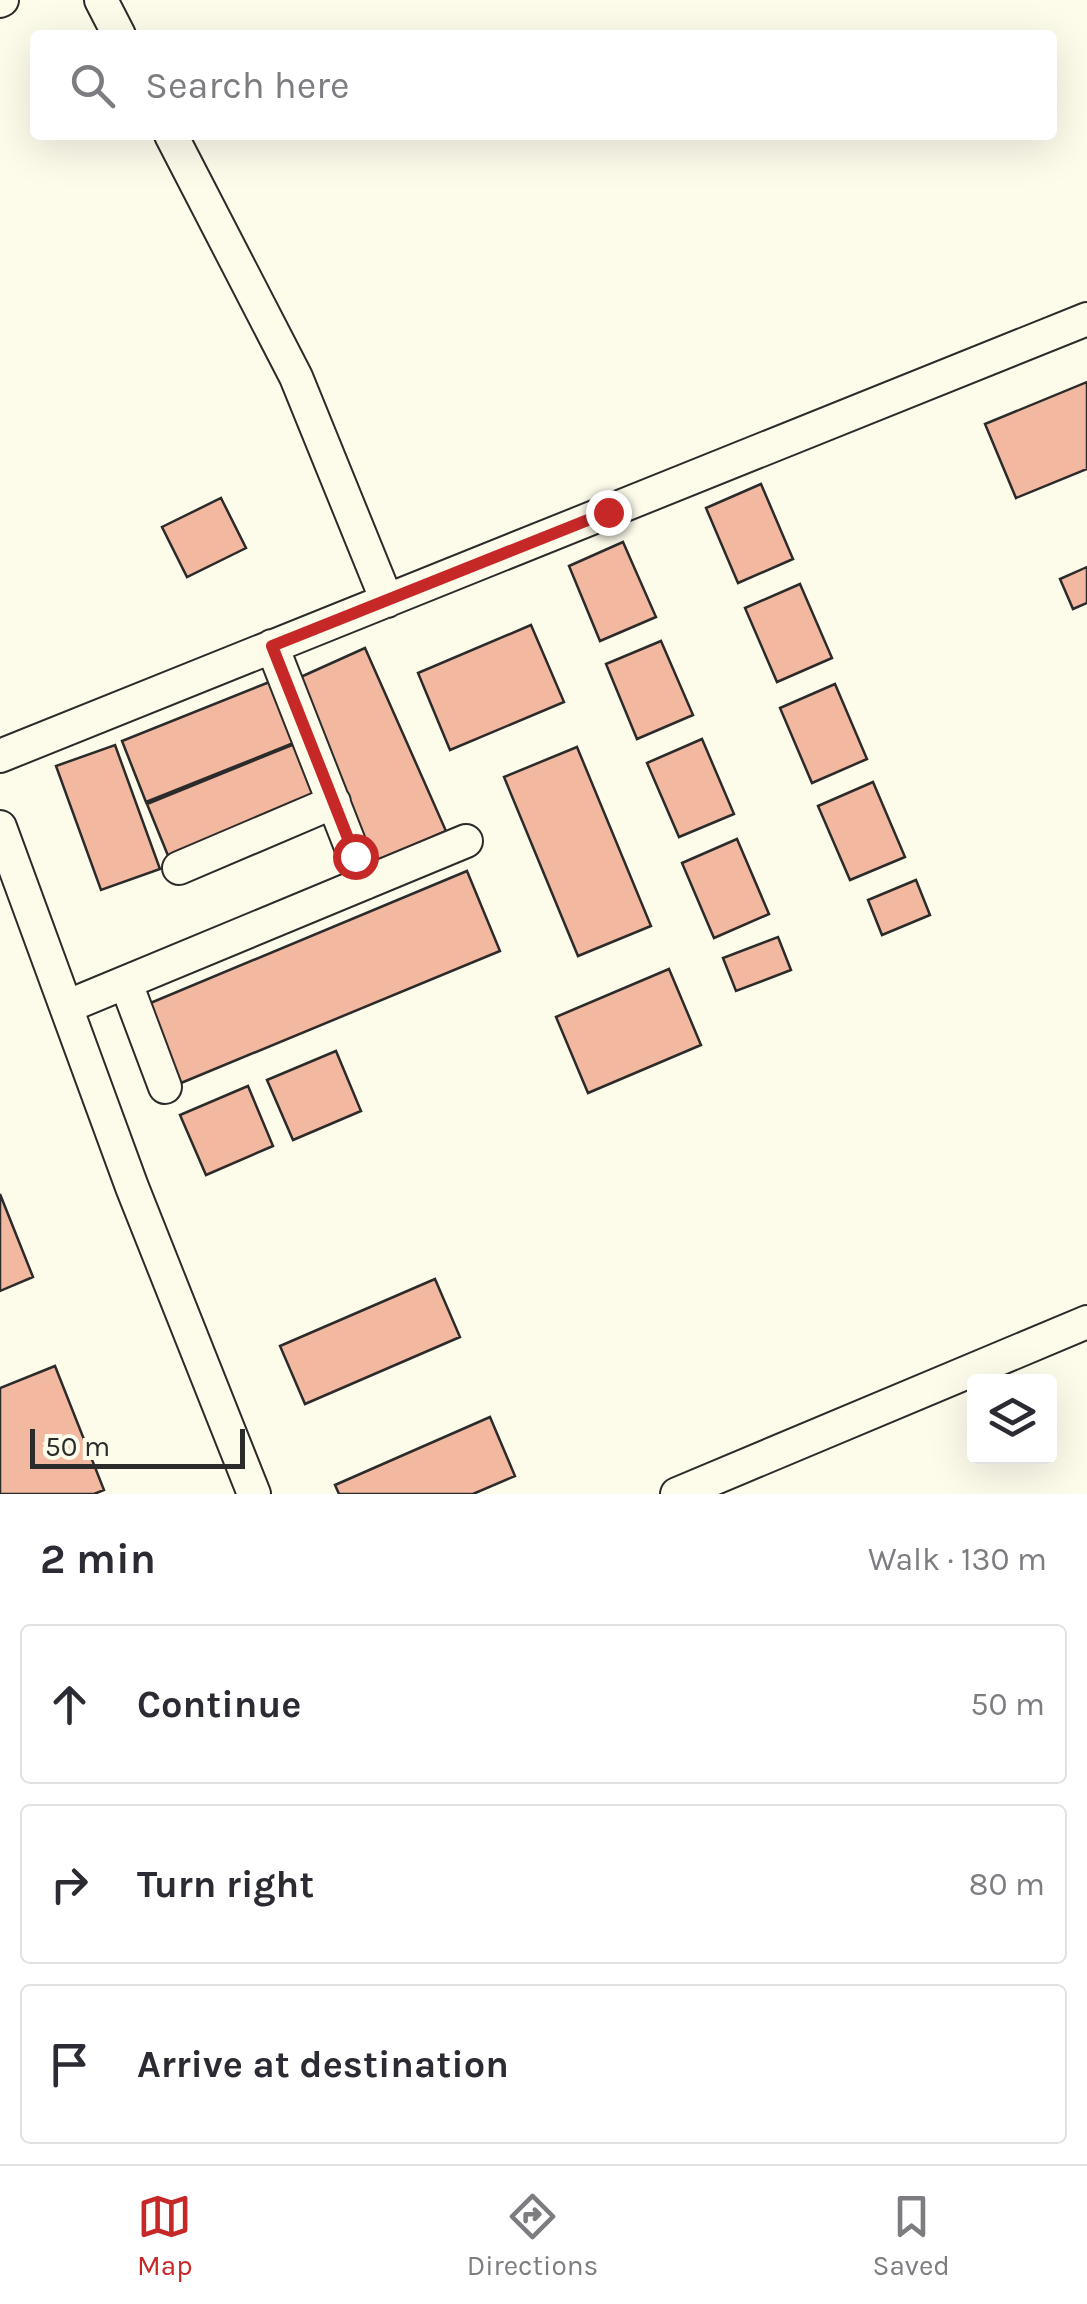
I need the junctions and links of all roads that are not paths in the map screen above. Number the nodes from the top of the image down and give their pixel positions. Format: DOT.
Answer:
graph roads {
  1 [pos="101,0"];
  2 [pos="116,30"];
  3 [pos="174,140"];
  4 [pos="1087,319"];
  5 [pos="386,601"];
  6 [pos="272,646"];
  7 [pos="0,756"];
  8 [pos="334,802"];
  9 [pos="0,827"];
  10 [pos="466,841"];
  11 [pos="179,868"];
  12 [pos="366,884"];
  13 [pos="126,983"];
  14 [pos="66,1007"];
  15 [pos="165,1087"];
  16 [pos="1087,1322"];
  17 [pos="254,1494"];
  18 [pos="677,1494"];
  1 -- 2 [label="street"];
  3 -- 5 [label="street"];
  4 -- 5 [label="street"];
  5 -- 6 [label="street"];
  6 -- 7 [label="street"];
  6 -- 8 [label="street"];
  8 -- 11 [label="street"];
  8 -- 12 [label="street"];
  9 -- 14 [label="street"];
  10 -- 12 [label="street"];
  12 -- 13 [label="street"];
  13 -- 14 [label="street"];
  13 -- 15 [label="street"];
  14 -- 17 [label="street"];
  16 -- 18 [label="street"];
}
